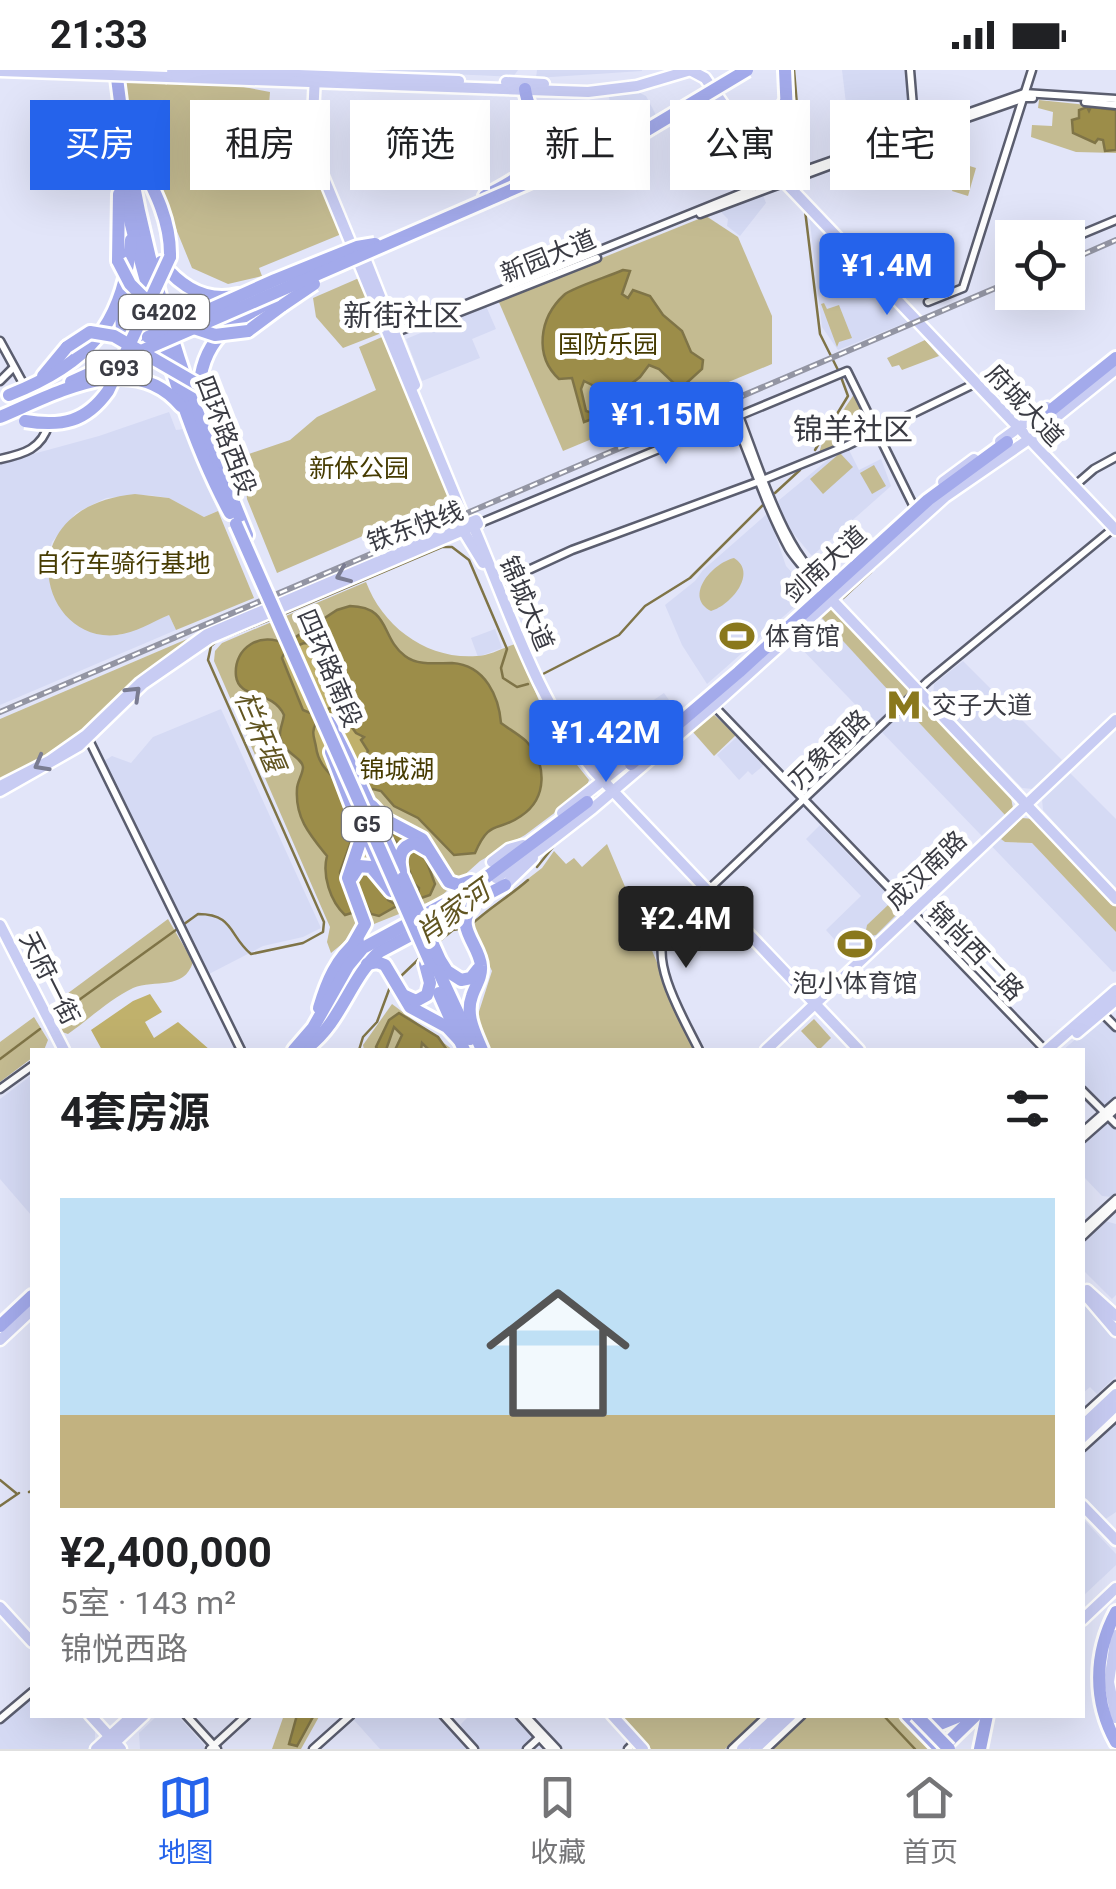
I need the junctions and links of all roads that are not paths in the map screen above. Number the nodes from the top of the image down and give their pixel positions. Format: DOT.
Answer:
graph roads {
  1 [pos="112,70"];
  2 [pos="674,70"];
  3 [pos="691,70"];
  4 [pos="710,70"];
  5 [pos="738,70"];
  6 [pos="751,70"];
  7 [pos="910,70"];
  8 [pos="1032,70"];
  9 [pos="0,71"];
  10 [pos="167,72"];
  11 [pos="782,75"];
  12 [pos="318,76"];
  13 [pos="527,90"];
  14 [pos="118,91"];
  15 [pos="1024,96"];
  16 [pos="114,100"];
  17 [pos="120,100"];
  18 [pos="529,100"];
  19 [pos="720,100"];
  20 [pos="726,100"];
  21 [pos="783,100"];
  22 [pos="784,100"];
  23 [pos="913,100"];
  24 [pos="1116,102"];
  25 [pos="970,114"];
  26 [pos="650,123"];
  27 [pos="810,170"];
  28 [pos="510,183"];
  29 [pos="510,188"];
  30 [pos="119,190"];
  31 [pos="124,190"];
  32 [pos="129,190"];
  33 [pos="140,190"];
  34 [pos="154,190"];
  35 [pos="757,190"];
  36 [pos="798,190"];
  37 [pos="798,190"];
  38 [pos="484,200"];
  39 [pos="129,217"];
  40 [pos="1116,220"];
  41 [pos="1085,233"];
  42 [pos="377,244"];
  43 [pos="152,250"];
  44 [pos="321,277"];
  45 [pos="246,293"];
  46 [pos="928,302"];
  47 [pos="222,313"];
  48 [pos="393,336"];
  49 [pos="0,341"];
  50 [pos="1116,360"];
  51 [pos="100,365"];
  52 [pos="13,368"];
  53 [pos="0,380"];
  54 [pos="977,383"];
  55 [pos="24,385"];
  56 [pos="179,389"];
  57 [pos="3,399"];
  58 [pos="34,405"];
  59 [pos="200,405"];
  60 [pos="188,415"];
  61 [pos="1047,416"];
  62 [pos="0,417"];
  63 [pos="737,417"];
  64 [pos="1021,427"];
  65 [pos="878,431"];
  66 [pos="1031,437"];
  67 [pos="1006,445"];
  68 [pos="1116,457"];
  69 [pos="0,459"];
  70 [pos="228,480"];
  71 [pos="762,480"];
  72 [pos="1078,482"];
  73 [pos="935,497"];
  74 [pos="914,507"];
  75 [pos="464,512"];
  76 [pos="238,520"];
  77 [pos="1115,526"];
  78 [pos="469,529"];
  79 [pos="486,562"];
  80 [pos="863,563"];
  81 [pos="832,582"];
  82 [pos="498,584"];
  83 [pos="817,595"];
  84 [pos="833,598"];
  85 [pos="734,673"];
  86 [pos="306,686"];
  87 [pos="920,689"];
  88 [pos="706,710"];
  89 [pos="328,720"];
  90 [pos="1116,723"];
  91 [pos="87,737"];
  92 [pos="632,766"];
  93 [pos="602,782"];
  94 [pos="0,788"];
  95 [pos="611,792"];
  96 [pos="368,799"];
  97 [pos="804,800"];
  98 [pos="588,803"];
  99 [pos="1029,803"];
  100 [pos="354,807"];
  101 [pos="434,859"];
  102 [pos="497,874"];
  103 [pos="402,878"];
  104 [pos="471,881"];
  105 [pos="391,891"];
  106 [pos="708,892"];
  107 [pos="1116,896"];
  108 [pos="485,898"];
  109 [pos="439,900"];
  110 [pos="913,914"];
  111 [pos="364,915"];
  112 [pos="444,920"];
  113 [pos="388,924"];
  114 [pos="0,926"];
  115 [pos="464,927"];
  116 [pos="0,940"];
  117 [pos="391,944"];
  118 [pos="353,945"];
  119 [pos="479,959"];
  120 [pos="432,962"];
  121 [pos="367,964"];
  122 [pos="1116,990"];
  123 [pos="1116,1000"];
  124 [pos="815,1007"];
  125 [pos="1102,1012"];
  126 [pos="308,1028"];
  127 [pos="1116,1028"];
  128 [pos="58,1048"];
  129 [pos="59,1048"];
  130 [pos="239,1048"];
  131 [pos="304,1048"];
  132 [pos="305,1048"];
  133 [pos="471,1048"];
  134 [pos="699,1048"];
  135 [pos="771,1048"];
  136 [pos="855,1048"];
  137 [pos="1044,1048"];
  138 [pos="1048,1048"];
  139 [pos="1060,1048"];
  140 [pos="30,1067"];
  141 [pos="0,1089"];
  142 [pos="1085,1093"];
  143 [pos="1116,1106"];
  144 [pos="1106,1114"];
  145 [pos="1116,1124"];
  146 [pos="1085,1133"];
  147 [pos="1116,1202"];
  148 [pos="1085,1231"];
  149 [pos="1085,1291"];
  150 [pos="21,1308"];
  151 [pos="1115,1317"];
  152 [pos="20,1321"];
  153 [pos="0,1337"];
  154 [pos="1116,1384"];
  155 [pos="1116,1394"];
  156 [pos="1116,1406"];
  157 [pos="1085,1413"];
  158 [pos="1116,1416"];
  159 [pos="1085,1423"];
  160 [pos="1085,1435"];
  161 [pos="1085,1445"];
  162 [pos="1085,1510"];
  163 [pos="1116,1542"];
  164 [pos="1116,1579"];
  165 [pos="1116,1588"];
  166 [pos="1116,1602"];
  167 [pos="0,1606"];
  168 [pos="1116,1612"];
  169 [pos="1085,1615"];
  170 [pos="1085,1615"];
  171 [pos="1085,1616"];
  172 [pos="0,1617"];
  173 [pos="1110,1625"];
  174 [pos="1116,1635"];
  175 [pos="30,1640"];
  176 [pos="30,1650"];
  177 [pos="1114,1656"];
  178 [pos="30,1694"];
  179 [pos="93,1718"];
  180 [pos="101,1718"];
  181 [pos="131,1718"];
  182 [pos="141,1718"];
  183 [pos="187,1718"];
  184 [pos="247,1718"];
  185 [pos="348,1718"];
  186 [pos="446,1718"];
  187 [pos="525,1718"];
  188 [pos="611,1718"];
  189 [pos="769,1718"];
  190 [pos="770,1718"];
  191 [pos="789,1718"];
  192 [pos="790,1718"];
  193 [pos="799,1718"];
  194 [pos="909,1718"];
  195 [pos="921,1718"];
  196 [pos="925,1718"];
  197 [pos="956,1718"];
  198 [pos="975,1718"];
  199 [pos="1116,1718"];
  200 [pos="0,1719"];
  201 [pos="1116,1733"];
  202 [pos="542,1736"];
  203 [pos="115,1741"];
  204 [pos="1115,1747"];
  205 [pos="214,1748"];
  206 [pos="634,1748"];
  207 [pos="767,1748"];
  208 [pos="96,1749"];
  209 [pos="130,1749"];
  210 [pos="313,1749"];
  211 [pos="474,1749"];
  212 [pos="527,1749"];
  213 [pos="554,1749"];
  214 [pos="732,1749"];
  215 [pos="742,1749"];
  216 [pos="755,1749"];
  217 [pos="942,1749"];
  1 -- 14 [label="highway, 四环路西段 / G93"];
  1 -- 16 [label="highway, 四环路西段 / G93"];
  2 -- 12 [label="main road"];
  3 -- 13 [label="main road"];
  3 -- 19 [label="main road"];
  4 -- 20 [label="main road"];
  5 -- 26 [label="highway, bridge"];
  6 -- 38 [label="highway, bridge"];
  7 -- 23 [label="street"];
  8 -- 15 [label="street"];
  9 -- 10 [label="main road, bridge"];
  10 -- 12 [label="main road"];
  11 -- 21 [label="highway"];
  11 -- 22 [label="highway"];
  12 -- 13 [label="main road"];
  12 -- 48 [label="main road"];
  13 -- 18 [label="highway"];
  14 -- 17 [label="highway, G93"];
  14 -- 76 [label="highway, 四环路西段 / G4202"];
  15 -- 24 [label="street, 新园大道"];
  15 -- 25 [label="street, 新园大道"];
  15 -- 27 [label="street, 新园大道"];
  15 -- 46 [label="street"];
  28 -- 38 [label="highway, bridge"];
  29 -- 38 [label="highway, bridge"];
  30 -- 44 [label="highway, bridge"];
  31 -- 39 [label="highway, G93"];
  32 -- 76 [label="highway, 四环路西段 / G4202"];
  33 -- 43 [label="highway"];
  34 -- 62 [label="highway, G93, bridge"];
  35 -- 48 [label="street, 新园大道"];
  36 -- 54 [label="main road, 府城大道"];
  37 -- 64 [label="main road, 府城大道"];
  38 -- 42 [label="highway, bridge"];
  38 -- 44 [label="highway, bridge"];
  39 -- 56 [label="highway"];
  39 -- 57 [label="highway, G93"];
  40 -- 41 [label="street"];
  42 -- 45 [label="highway, bridge"];
  42 -- 47 [label="highway, bridge"];
  43 -- 45 [label="highway, bridge"];
  43 -- 59 [label="highway"];
  44 -- 47 [label="highway, bridge"];
  44 -- 59 [label="highway, bridge"];
  45 -- 56 [label="highway, bridge"];
  47 -- 51 [label="highway, bridge"];
  48 -- 75 [label="main road"];
  49 -- 52 [label="street"];
  50 -- 61 [label="highway"];
  51 -- 57 [label="highway, G93"];
  51 -- 62 [label="highway"];
  52 -- 53 [label="street"];
  52 -- 55 [label="street"];
  54 -- 64 [label="main road, 府城大道"];
  54 -- 65 [label="street"];
  56 -- 60 [label="highway"];
  57 -- 70 [label="highway, G5, bridge"];
  58 -- 69 [label="street"];
  59 -- 70 [label="highway"];
  60 -- 62 [label="highway, G5"];
  60 -- 76 [label="highway, G5"];
  61 -- 64 [label="main road"];
  61 -- 66 [label="main road"];
  63 -- 65 [label="street"];
  63 -- 71 [label="street"];
  63 -- 78 [label="street"];
  64 -- 66 [label="main road, 府城大道"];
  64 -- 67 [label="main road"];
  65 -- 71 [label="street"];
  65 -- 74 [label="street"];
  66 -- 67 [label="main road"];
  66 -- 72 [label="main road, 府城大道"];
  66 -- 77 [label="main road, 府城大道"];
  67 -- 73 [label="highway, 剑南大道"];
  68 -- 72 [label="street"];
  70 -- 76 [label="highway, G5"];
  71 -- 81 [label="street"];
  71 -- 82 [label="street"];
  71 -- 83 [label="street"];
  72 -- 77 [label="main road, 府城大道"];
  73 -- 74 [label="main road"];
  73 -- 80 [label="highway, 剑南大道"];
  74 -- 80 [label="main road"];
  76 -- 86 [label="highway, 四环路南段 / G5, bridge"];
  76 -- 89 [label="highway, 四环路南段 / G5, bridge"];
  77 -- 87 [label="street, 万象南路"];
  78 -- 79 [label="main road, 锦城大道"];
  78 -- 91 [label="main road, 铁东快线"];
  79 -- 82 [label="main road, 锦城大道"];
  79 -- 93 [label="main road, 锦城大道"];
  80 -- 81 [label="main road"];
  80 -- 84 [label="main road"];
  80 -- 85 [label="highway, 剑南大道"];
  80 -- 88 [label="highway, 剑南大道"];
  81 -- 83 [label="main road"];
  82 -- 93 [label="main road, 锦城大道"];
  83 -- 85 [label="main road"];
  84 -- 87 [label="main road"];
  84 -- 88 [label="main road"];
  85 -- 92 [label="highway, 剑南大道"];
  86 -- 100 [label="highway, bridge"];
  86 -- 120 [label="highway, 四环路南段 / G5, bridge"];
  87 -- 97 [label="street, 万象南路"];
  87 -- 99 [label="main road"];
  88 -- 92 [label="highway, 剑南大道"];
  88 -- 97 [label="street, 锦尚西二路"];
  89 -- 96 [label="highway, bridge"];
  89 -- 120 [label="highway, 四环路南段 / G5, bridge"];
  90 -- 99 [label="main road, 成汉南路"];
  91 -- 94 [label="main road, 铁东快线"];
  91 -- 130 [label="street"];
  92 -- 93 [label="main road"];
  92 -- 95 [label="main road"];
  93 -- 95 [label="main road, 锦城大道"];
  93 -- 98 [label="main road"];
  95 -- 98 [label="main road"];
  95 -- 106 [label="main road, 锦城大道"];
  96 -- 101 [label="highway"];
  96 -- 103 [label="highway"];
  97 -- 106 [label="street, 万象南路"];
  97 -- 110 [label="street, 锦尚西二路"];
  98 -- 102 [label="highway"];
  98 -- 102 [label="main road"];
  98 -- 102 [label="main road"];
  99 -- 107 [label="main road"];
  99 -- 110 [label="main road, 成汉南路"];
  100 -- 105 [label="highway, bridge"];
  100 -- 111 [label="highway"];
  101 -- 103 [label="highway"];
  101 -- 104 [label="highway"];
  101 -- 109 [label="highway"];
  102 -- 104 [label="highway"];
  102 -- 108 [label="highway"];
  102 -- 131 [label="highway"];
  103 -- 120 [label="highway, bridge"];
  104 -- 109 [label="highway"];
  105 -- 111 [label="highway"];
  105 -- 120 [label="highway, bridge"];
  106 -- 124 [label="main road, 锦城大道"];
  106 -- 134 [label="street, 万象南路"];
  108 -- 112 [label="highway"];
  108 -- 115 [label="highway"];
  109 -- 113 [label="highway"];
  110 -- 124 [label="main road, 成汉南路"];
  110 -- 137 [label="street, 锦尚西二路"];
  111 -- 113 [label="highway"];
  111 -- 118 [label="highway"];
  112 -- 115 [label="highway"];
  112 -- 117 [label="highway"];
  113 -- 118 [label="highway"];
  114 -- 129 [label="main road, 天府一街"];
  115 -- 119 [label="highway"];
  116 -- 128 [label="main road, 天府一街"];
  117 -- 120 [label="highway"];
  117 -- 121 [label="highway"];
  118 -- 126 [label="highway"];
  119 -- 120 [label="highway"];
  119 -- 133 [label="highway"];
  120 -- 133 [label="highway, 四环路南段 / G5"];
  121 -- 132 [label="highway"];
  121 -- 133 [label="highway"];
  122 -- 138 [label="main road"];
  123 -- 125 [label="main road"];
  124 -- 135 [label="main road, 成汉南路"];
  124 -- 136 [label="main road, 锦城大道"];
  125 -- 127 [label="street"];
  125 -- 139 [label="main road"];
  140 -- 141 [label="street"];
  142 -- 144 [label="street"];
  143 -- 144 [label="street"];
  144 -- 145 [label="street"];
  144 -- 146 [label="street"];
  147 -- 148 [label="street"];
  149 -- 151 [label="main road"];
  149 -- 151 [label="main road"];
  150 -- 152 [label="highway"];
  150 -- 153 [label="highway"];
  152 -- 153 [label="main road"];
  154 -- 157 [label="street"];
  155 -- 159 [label="main road"];
  156 -- 160 [label="main road"];
  158 -- 161 [label="street"];
  162 -- 163 [label="main road"];
  164 -- 169 [label="main road"];
  165 -- 170 [label="main road"];
  166 -- 173 [label="main road"];
  167 -- 175 [label="main road"];
  168 -- 204 [label="highway"];
  171 -- 173 [label="main road"];
  172 -- 176 [label="main road"];
  173 -- 201 [label="highway"];
  173 -- 204 [label="main road"];
  174 -- 177 [label="main road"];
  177 -- 199 [label="main road"];
  178 -- 200 [label="street"];
  179 -- 203 [label="main road"];
  180 -- 203 [label="main road"];
  181 -- 203 [label="main road"];
  182 -- 203 [label="main road"];
  183 -- 205 [label="street"];
  184 -- 205 [label="street"];
  185 -- 210 [label="street"];
  186 -- 211 [label="street"];
  187 -- 202 [label="street"];
  188 -- 206 [label="main road"];
  189 -- 214 [label="street"];
  190 -- 215 [label="main road"];
  191 -- 216 [label="main road"];
  192 -- 207 [label="street"];
  193 -- 207 [label="street"];
  194 -- 217 [label="highway"];
  195 -- 217 [label="highway, bridge"];
  196 -- 197 [label="highway"];
  198 -- 217 [label="highway"];
  202 -- 212 [label="street"];
  202 -- 213 [label="street"];
  203 -- 208 [label="main road"];
  203 -- 209 [label="main road"];
}
